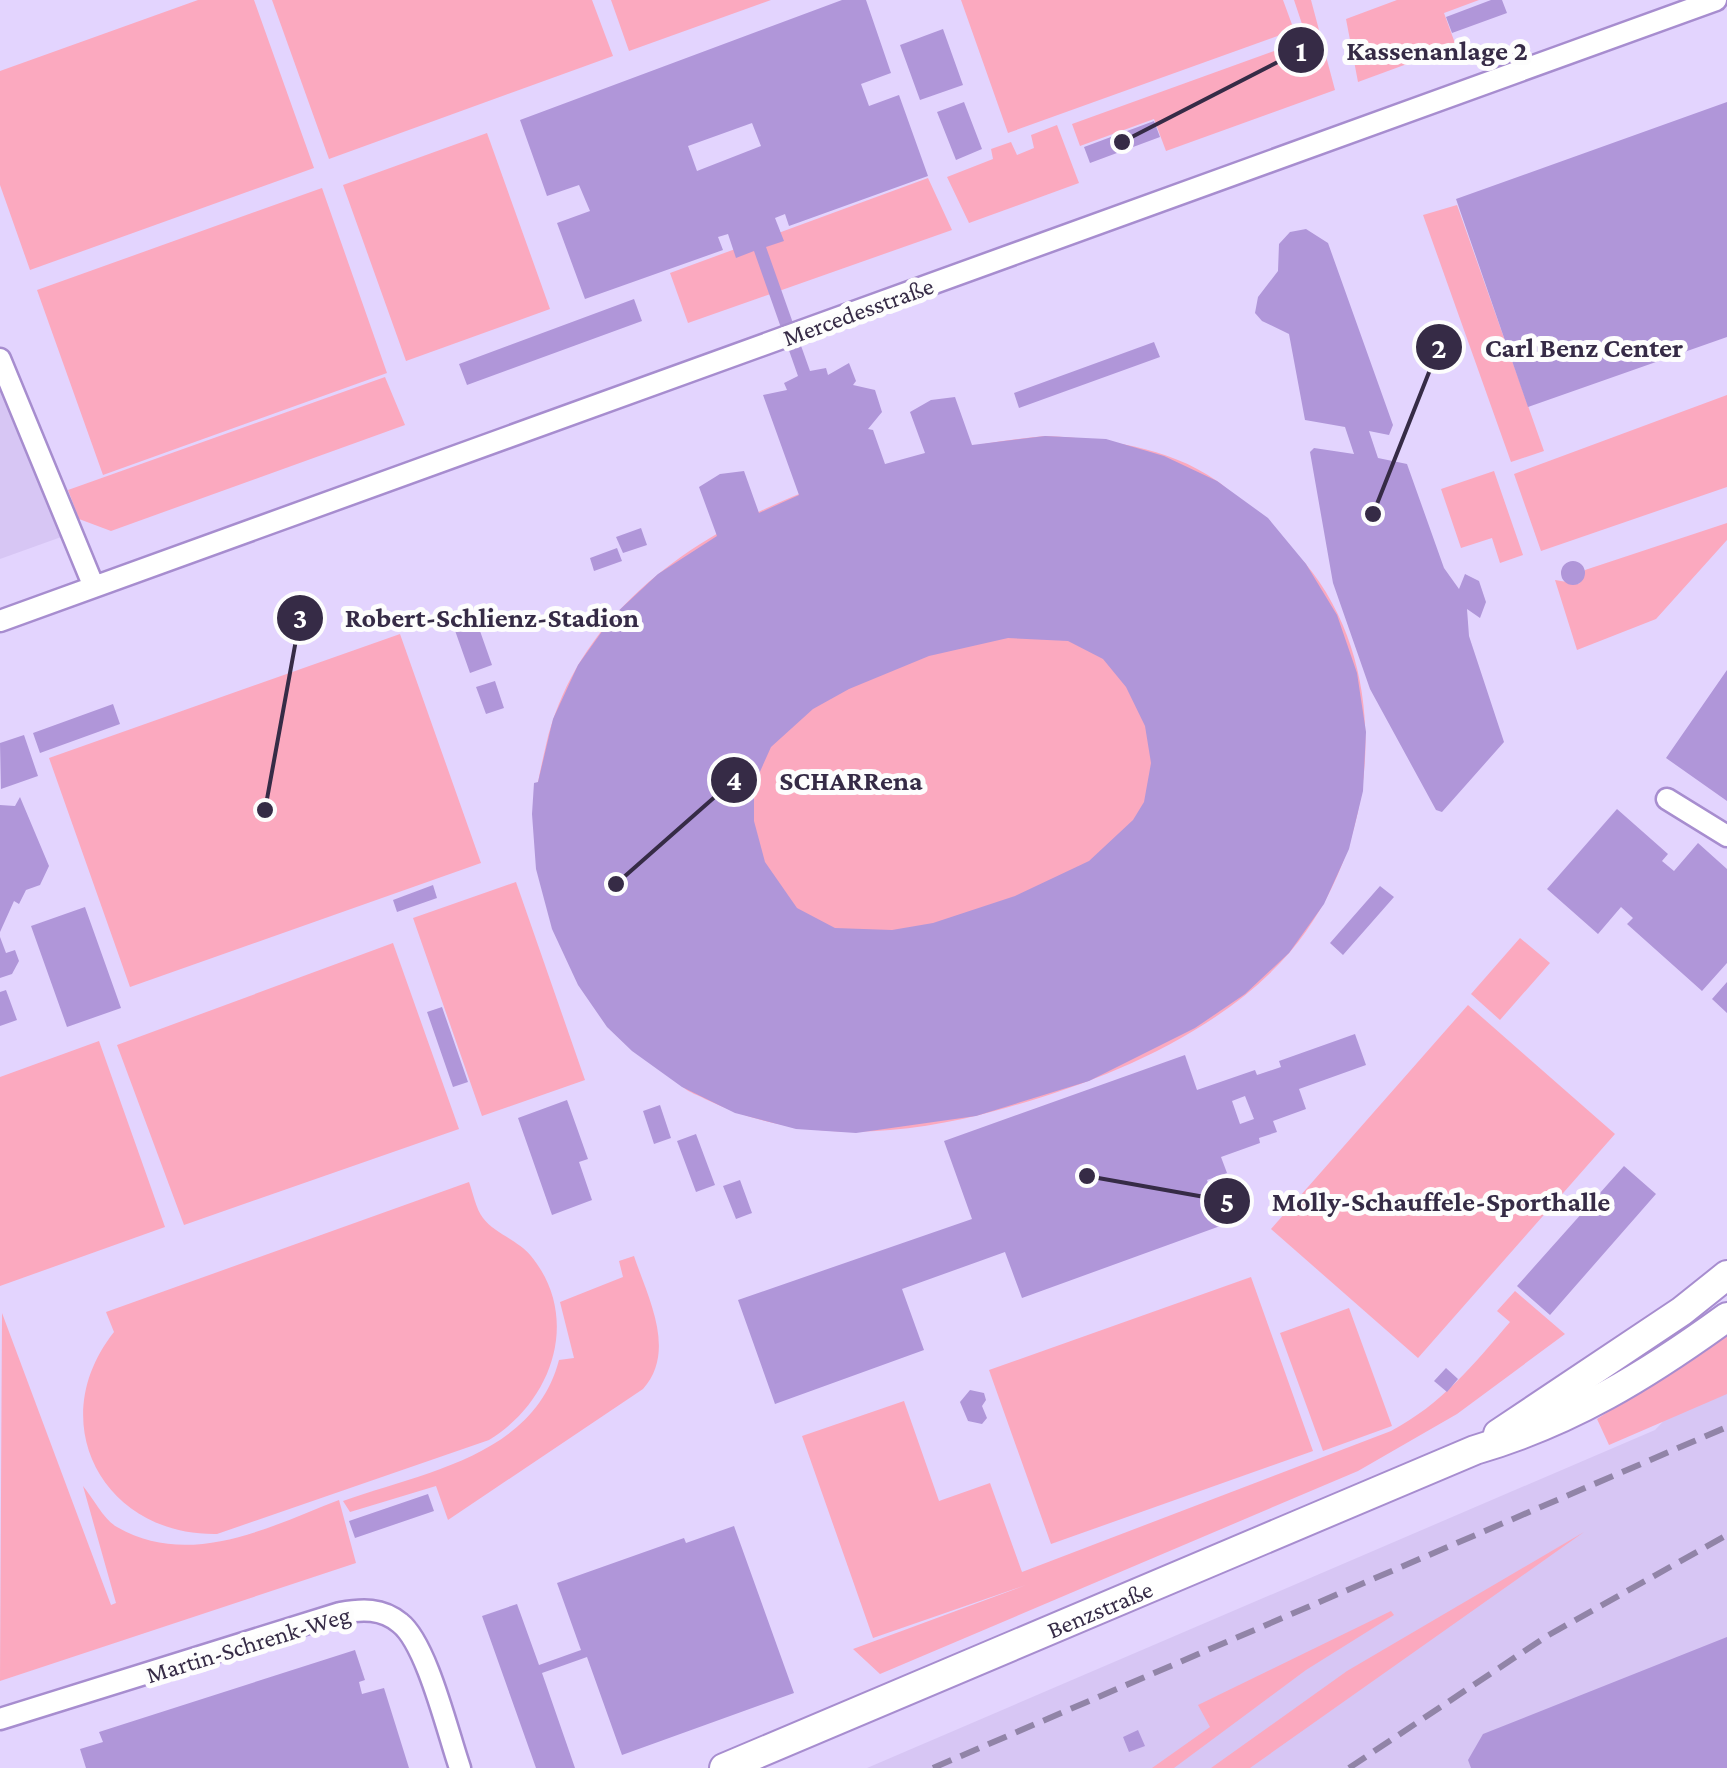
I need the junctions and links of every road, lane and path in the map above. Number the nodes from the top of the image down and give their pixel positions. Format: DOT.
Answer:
graph roads {
  1 [pos="1716,0"];
  2 [pos="0,359"];
  3 [pos="94,587"];
  4 [pos="0,620"];
  5 [pos="1667,800"];
  6 [pos="1727,836"];
  7 [pos="1727,1276"];
  8 [pos="1727,1316"];
  9 [pos="1475,1450"];
  10 [pos="0,1719"];
  11 [pos="460,1768"];
  12 [pos="724,1768"];
  1 -- 3 [label="street, Mercedesstraße"];
  2 -- 3 [label="street"];
  3 -- 4 [label="street, Mercedesstraße"];
  5 -- 6 [label="street"];
  7 -- 9 [label="main road, Benzstraße"];
  8 -- 9 [label="main road, Benzstraße"];
  9 -- 12 [label="main road, Benzstraße"];
  10 -- 11 [label="street, Martin-Schrenk-Weg"];
}
